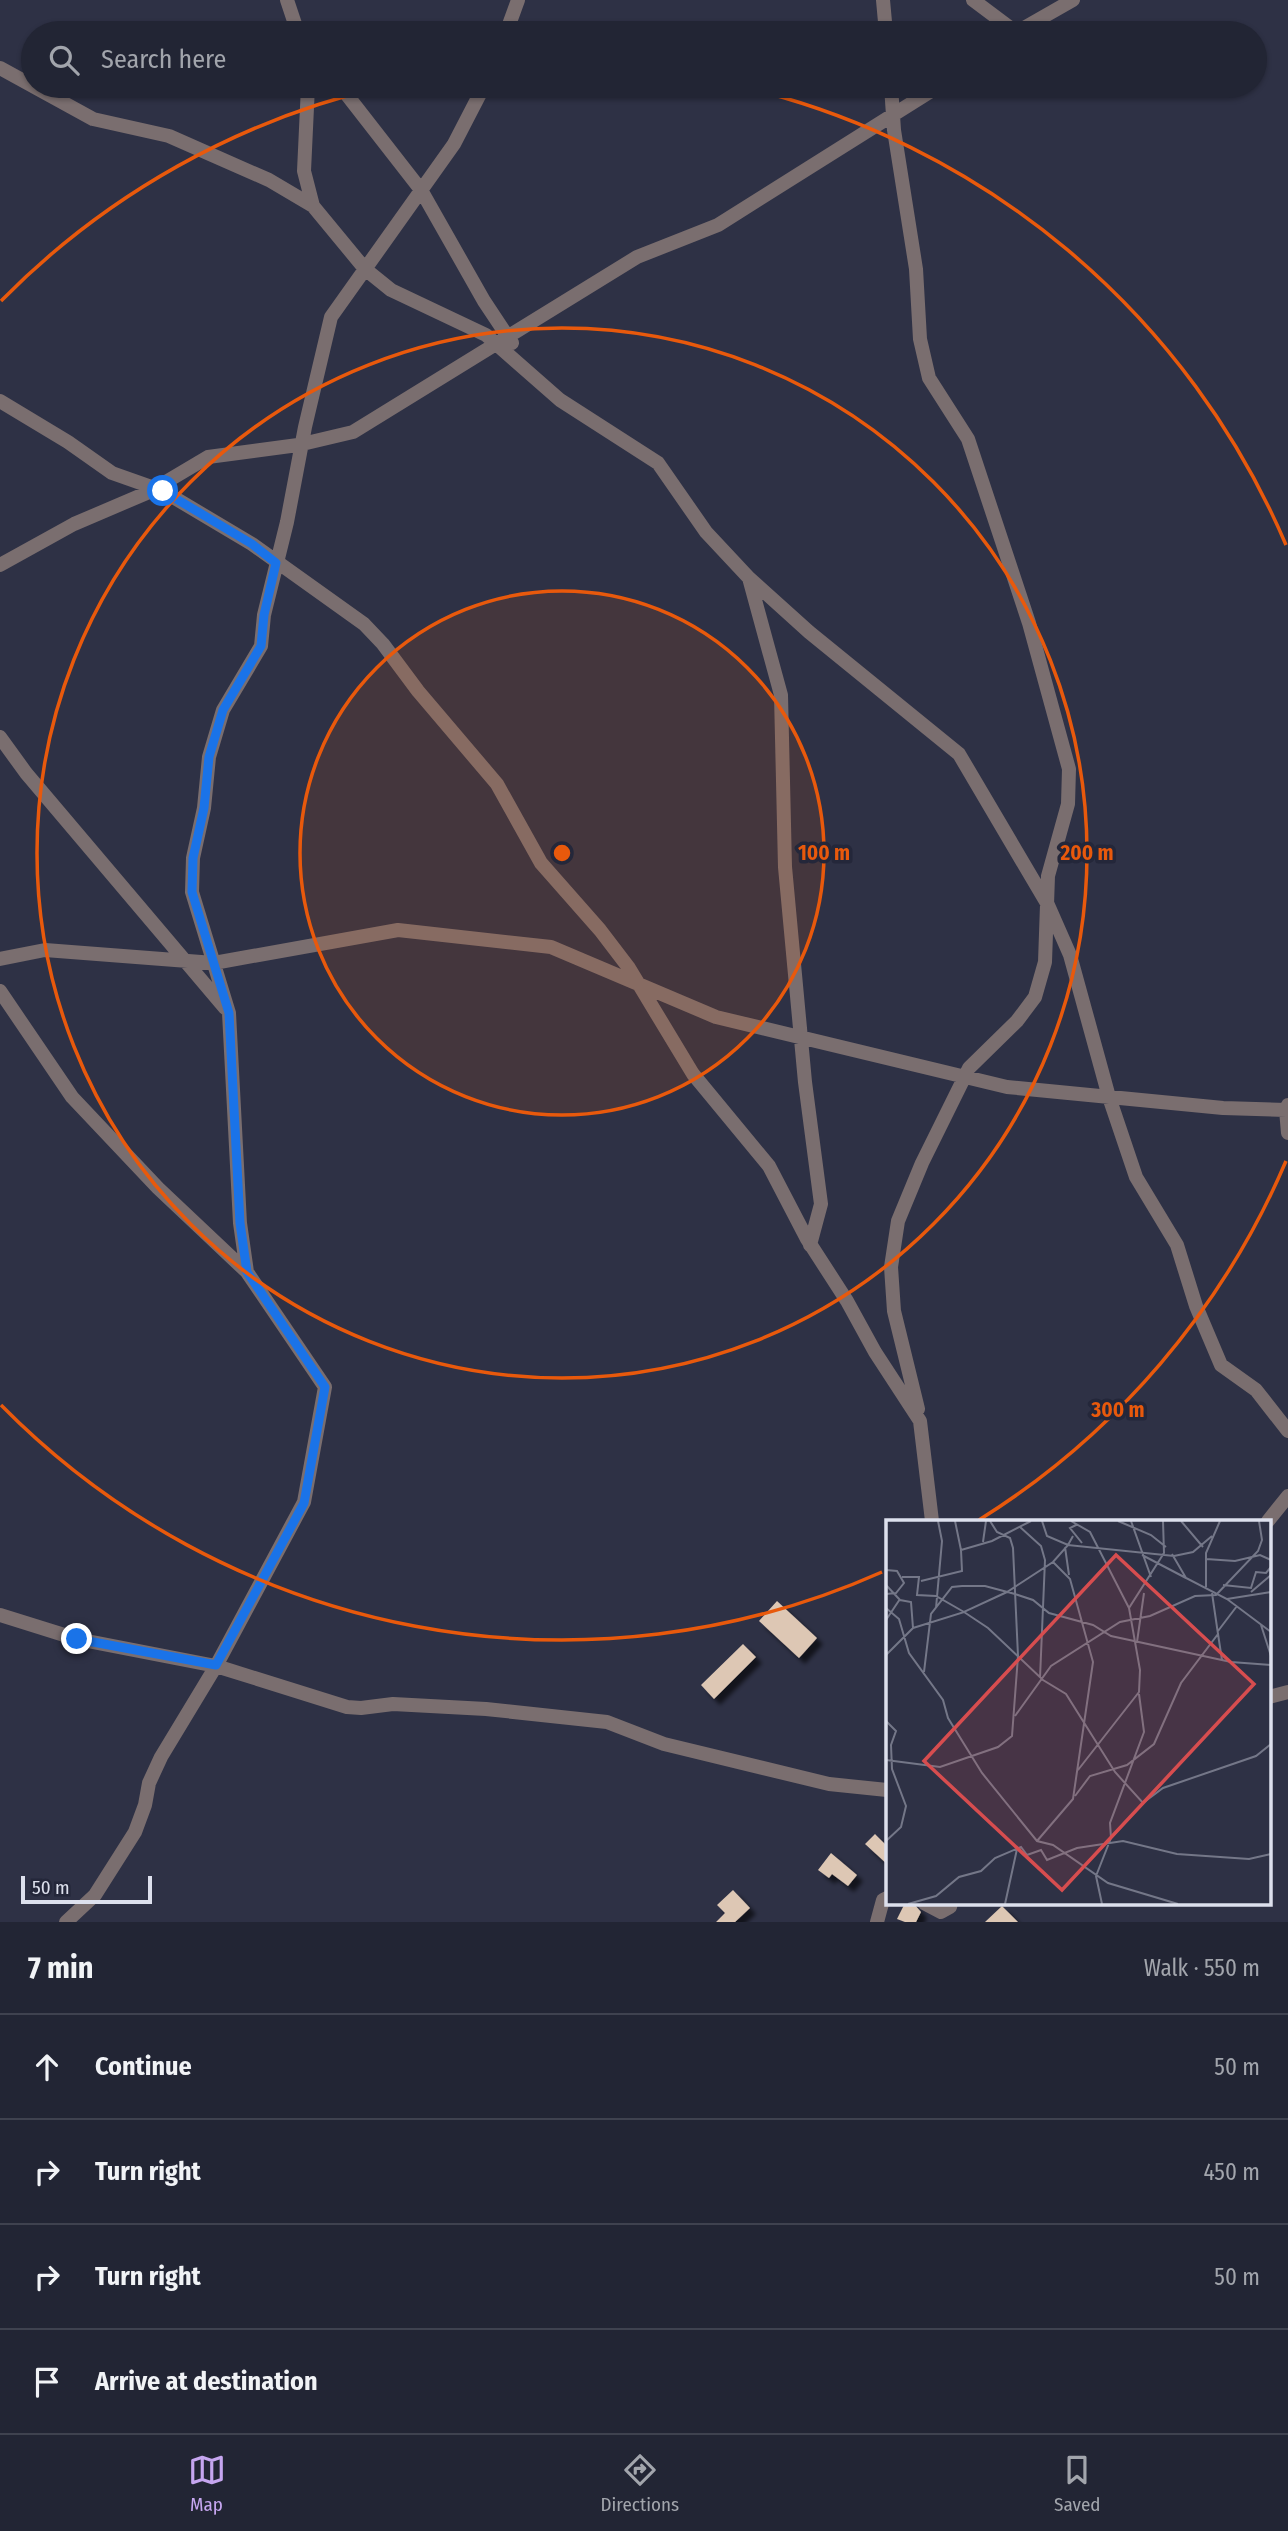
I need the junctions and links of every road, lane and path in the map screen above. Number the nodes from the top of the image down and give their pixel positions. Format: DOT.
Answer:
graph roads {
  1 [pos="287,0"];
  2 [pos="518,0"];
  3 [pos="883,0"];
  4 [pos="973,0"];
  5 [pos="1073,0"];
  6 [pos="294,21"];
  7 [pos="510,21"];
  8 [pos="885,21"];
  9 [pos="1000,21"];
  10 [pos="1037,21"];
  11 [pos="0,68"];
  12 [pos="21,79"];
  13 [pos="56,98"];
  14 [pos="307,98"];
  15 [pos="349,98"];
  16 [pos="478,98"];
  17 [pos="892,98"];
  18 [pos="920,98"];
  19 [pos="894,114"];
  20 [pos="421,190"];
  21 [pos="313,206"];
  22 [pos="365,270"];
  23 [pos="503,340"];
  24 [pos="0,401"];
  25 [pos="303,444"];
  26 [pos="157,488"];
  27 [pos="276,563"];
  28 [pos="0,565"];
  29 [pos="749,578"];
  30 [pos="0,737"];
  31 [pos="1048,905"];
  32 [pos="0,959"];
  33 [pos="185,960"];
  34 [pos="214,963"];
  35 [pos="639,984"];
  36 [pos="0,991"];
  37 [pos="229,1013"];
  38 [pos="800,1037"];
  39 [pos="965,1077"];
  40 [pos="1109,1097"];
  41 [pos="1287,1108"];
  42 [pos="1288,1133"];
  43 [pos="810,1245"];
  44 [pos="247,1272"];
  45 [pos="920,1421"];
  46 [pos="1288,1430"];
  47 [pos="1288,1496"];
  48 [pos="932,1520"];
  49 [pos="1269,1520"];
  50 [pos="0,1615"];
  51 [pos="216,1665"];
  52 [pos="1288,1692"];
  53 [pos="1270,1697"];
  54 [pos="886,1790"];
  55 [pos="886,1898"];
  56 [pos="926,1904"];
  57 [pos="951,1904"];
  58 [pos="66,1922"];
  59 [pos="877,1922"];
  1 -- 6 [label="street"];
  2 -- 7 [label="street"];
  3 -- 8 [label="street"];
  4 -- 9 [label="street"];
  5 -- 10 [label="street"];
  11 -- 12 [label="street"];
  13 -- 21 [label="street"];
  14 -- 21 [label="street"];
  15 -- 20 [label="street"];
  16 -- 20 [label="street"];
  17 -- 19 [label="street"];
  18 -- 19 [label="street"];
  19 -- 23 [label="street"];
  19 -- 31 [label="street"];
  20 -- 22 [label="street"];
  20 -- 23 [label="street"];
  21 -- 22 [label="street"];
  22 -- 23 [label="street"];
  22 -- 25 [label="street"];
  23 -- 25 [label="street"];
  23 -- 29 [label="street"];
  24 -- 26 [label="street"];
  25 -- 26 [label="street"];
  25 -- 27 [label="street"];
  26 -- 27 [label="street"];
  26 -- 28 [label="street"];
  27 -- 34 [label="street"];
  27 -- 35 [label="street"];
  29 -- 31 [label="street"];
  29 -- 38 [label="street"];
  30 -- 33 [label="street"];
  31 -- 39 [label="street"];
  31 -- 40 [label="street"];
  32 -- 33 [label="street"];
  33 -- 34 [label="street"];
  33 -- 37 [label="street"];
  34 -- 35 [label="street"];
  34 -- 37 [label="street"];
  35 -- 38 [label="street"];
  35 -- 43 [label="street"];
  36 -- 44 [label="street"];
  37 -- 44 [label="street"];
  38 -- 39 [label="street"];
  38 -- 43 [label="street"];
  39 -- 40 [label="street"];
  39 -- 45 [label="street"];
  40 -- 41 [label="street"];
  40 -- 46 [label="street"];
  41 -- 42 [label="street"];
  43 -- 45 [label="street"];
  44 -- 51 [label="street"];
  45 -- 48 [label="street"];
  47 -- 49 [label="street"];
  50 -- 51 [label="street"];
  51 -- 54 [label="street"];
  51 -- 58 [label="street"];
  52 -- 53 [label="street"];
  55 -- 59 [label="street"];
  56 -- 57 [label="street"];
}
